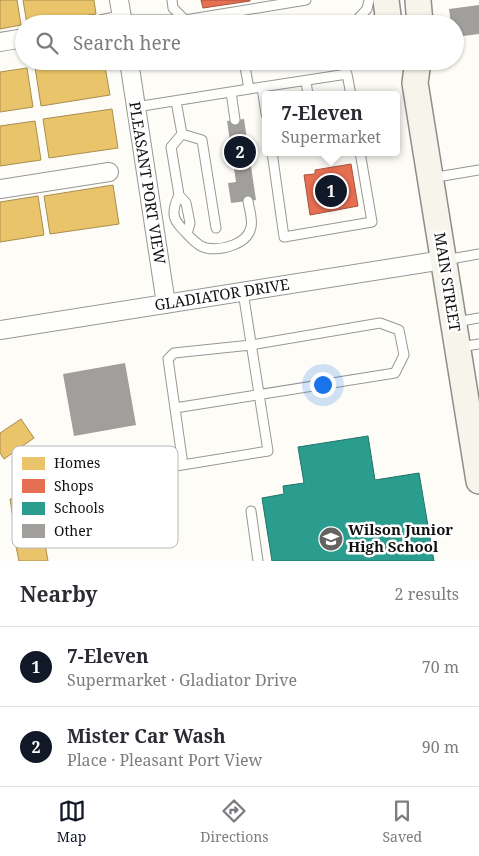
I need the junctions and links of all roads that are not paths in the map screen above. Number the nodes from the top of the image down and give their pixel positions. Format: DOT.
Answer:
graph roads {
  1 [pos="119,0"];
  2 [pos="172,0"];
  3 [pos="306,0"];
  4 [pos="370,0"];
  5 [pos="386,0"];
  6 [pos="418,0"];
  7 [pos="280,3"];
  8 [pos="121,15"];
  9 [pos="180,15"];
  10 [pos="213,15"];
  11 [pos="361,15"];
  12 [pos="388,15"];
  13 [pos="419,15"];
  14 [pos="15,40"];
  15 [pos="0,42"];
  16 [pos="130,70"];
  17 [pos="246,70"];
  18 [pos="416,72"];
  19 [pos="306,80"];
  20 [pos="262,88"];
  21 [pos="249,89"];
  22 [pos="262,91"];
  23 [pos="307,91"];
  24 [pos="350,91"];
  25 [pos="230,92"];
  26 [pos="176,101"];
  27 [pos="136,107"];
  28 [pos="235,120"];
  29 [pos="182,134"];
  30 [pos="273,156"];
  31 [pos="361,156"];
  32 [pos="479,170"];
  33 [pos="109,172"];
  34 [pos="430,178"];
  35 [pos="0,190"];
  36 [pos="179,195"];
  37 [pos="248,201"];
  38 [pos="216,228"];
  39 [pos="188,234"];
  40 [pos="479,254"];
  41 [pos="443,260"];
  42 [pos="243,292"];
  43 [pos="166,304"];
  44 [pos="479,318"];
  45 [pos="454,323"];
  46 [pos="0,330"];
  47 [pos="252,345"];
  48 [pos="468,346"];
  49 [pos="260,395"];
  50 [pos="175,408"];
  51 [pos="183,465"];
  52 [pos="178,466"];
  53 [pos="479,481"];
  54 [pos="251,511"];
  55 [pos="258,561"];
  1 -- 8 [label="street"];
  2 -- 9 [label="lane"];
  3 -- 7 [label="lane"];
  4 -- 11 [label="lane"];
  5 -- 12 [label="main road"];
  6 -- 13 [label="main road"];
  7 -- 10 [label="lane"];
  14 -- 15 [label="street"];
  16 -- 27 [label="street, PLEASANT PORT VIEW"];
  17 -- 21 [label="lane"];
  18 -- 34 [label="main road, MAIN STREET"];
  19 -- 20 [label="lane"];
  19 -- 23 [label="lane"];
  19 -- 24 [label="lane"];
  20 -- 21 [label="lane"];
  20 -- 22 [label="lane"];
  21 -- 25 [label="lane"];
  25 -- 26 [label="lane"];
  25 -- 28 [label="lane"];
  26 -- 27 [label="lane"];
  26 -- 29 [label="lane"];
  27 -- 43 [label="street, PLEASANT PORT VIEW"];
  29 -- 36 [label="lane"];
  29 -- 38 [label="lane"];
  30 -- 31 [label="lane"];
  32 -- 34 [label="lane"];
  33 -- 35 [label="street"];
  34 -- 41 [label="main road, MAIN STREET"];
  36 -- 39 [label="lane"];
  36 -- 39 [label="lane"];
  37 -- 39 [label="lane"];
  40 -- 41 [label="lane"];
  41 -- 42 [label="street, GLADIATOR DRIVE"];
  41 -- 45 [label="main road, MAIN STREET"];
  42 -- 43 [label="street, GLADIATOR DRIVE"];
  42 -- 47 [label="lane"];
  43 -- 46 [label="street, GLADIATOR DRIVE"];
  44 -- 45 [label="lane"];
  45 -- 48 [label="main road, MAIN STREET"];
  47 -- 49 [label="lane"];
  47 -- 49 [label="lane"];
  47 -- 50 [label="lane"];
  48 -- 53 [label="main road, MAIN STREET"];
  49 -- 50 [label="lane"];
  49 -- 51 [label="lane"];
  50 -- 51 [label="lane"];
  51 -- 52 [label="lane"];
  54 -- 55 [label="lane"];
}
